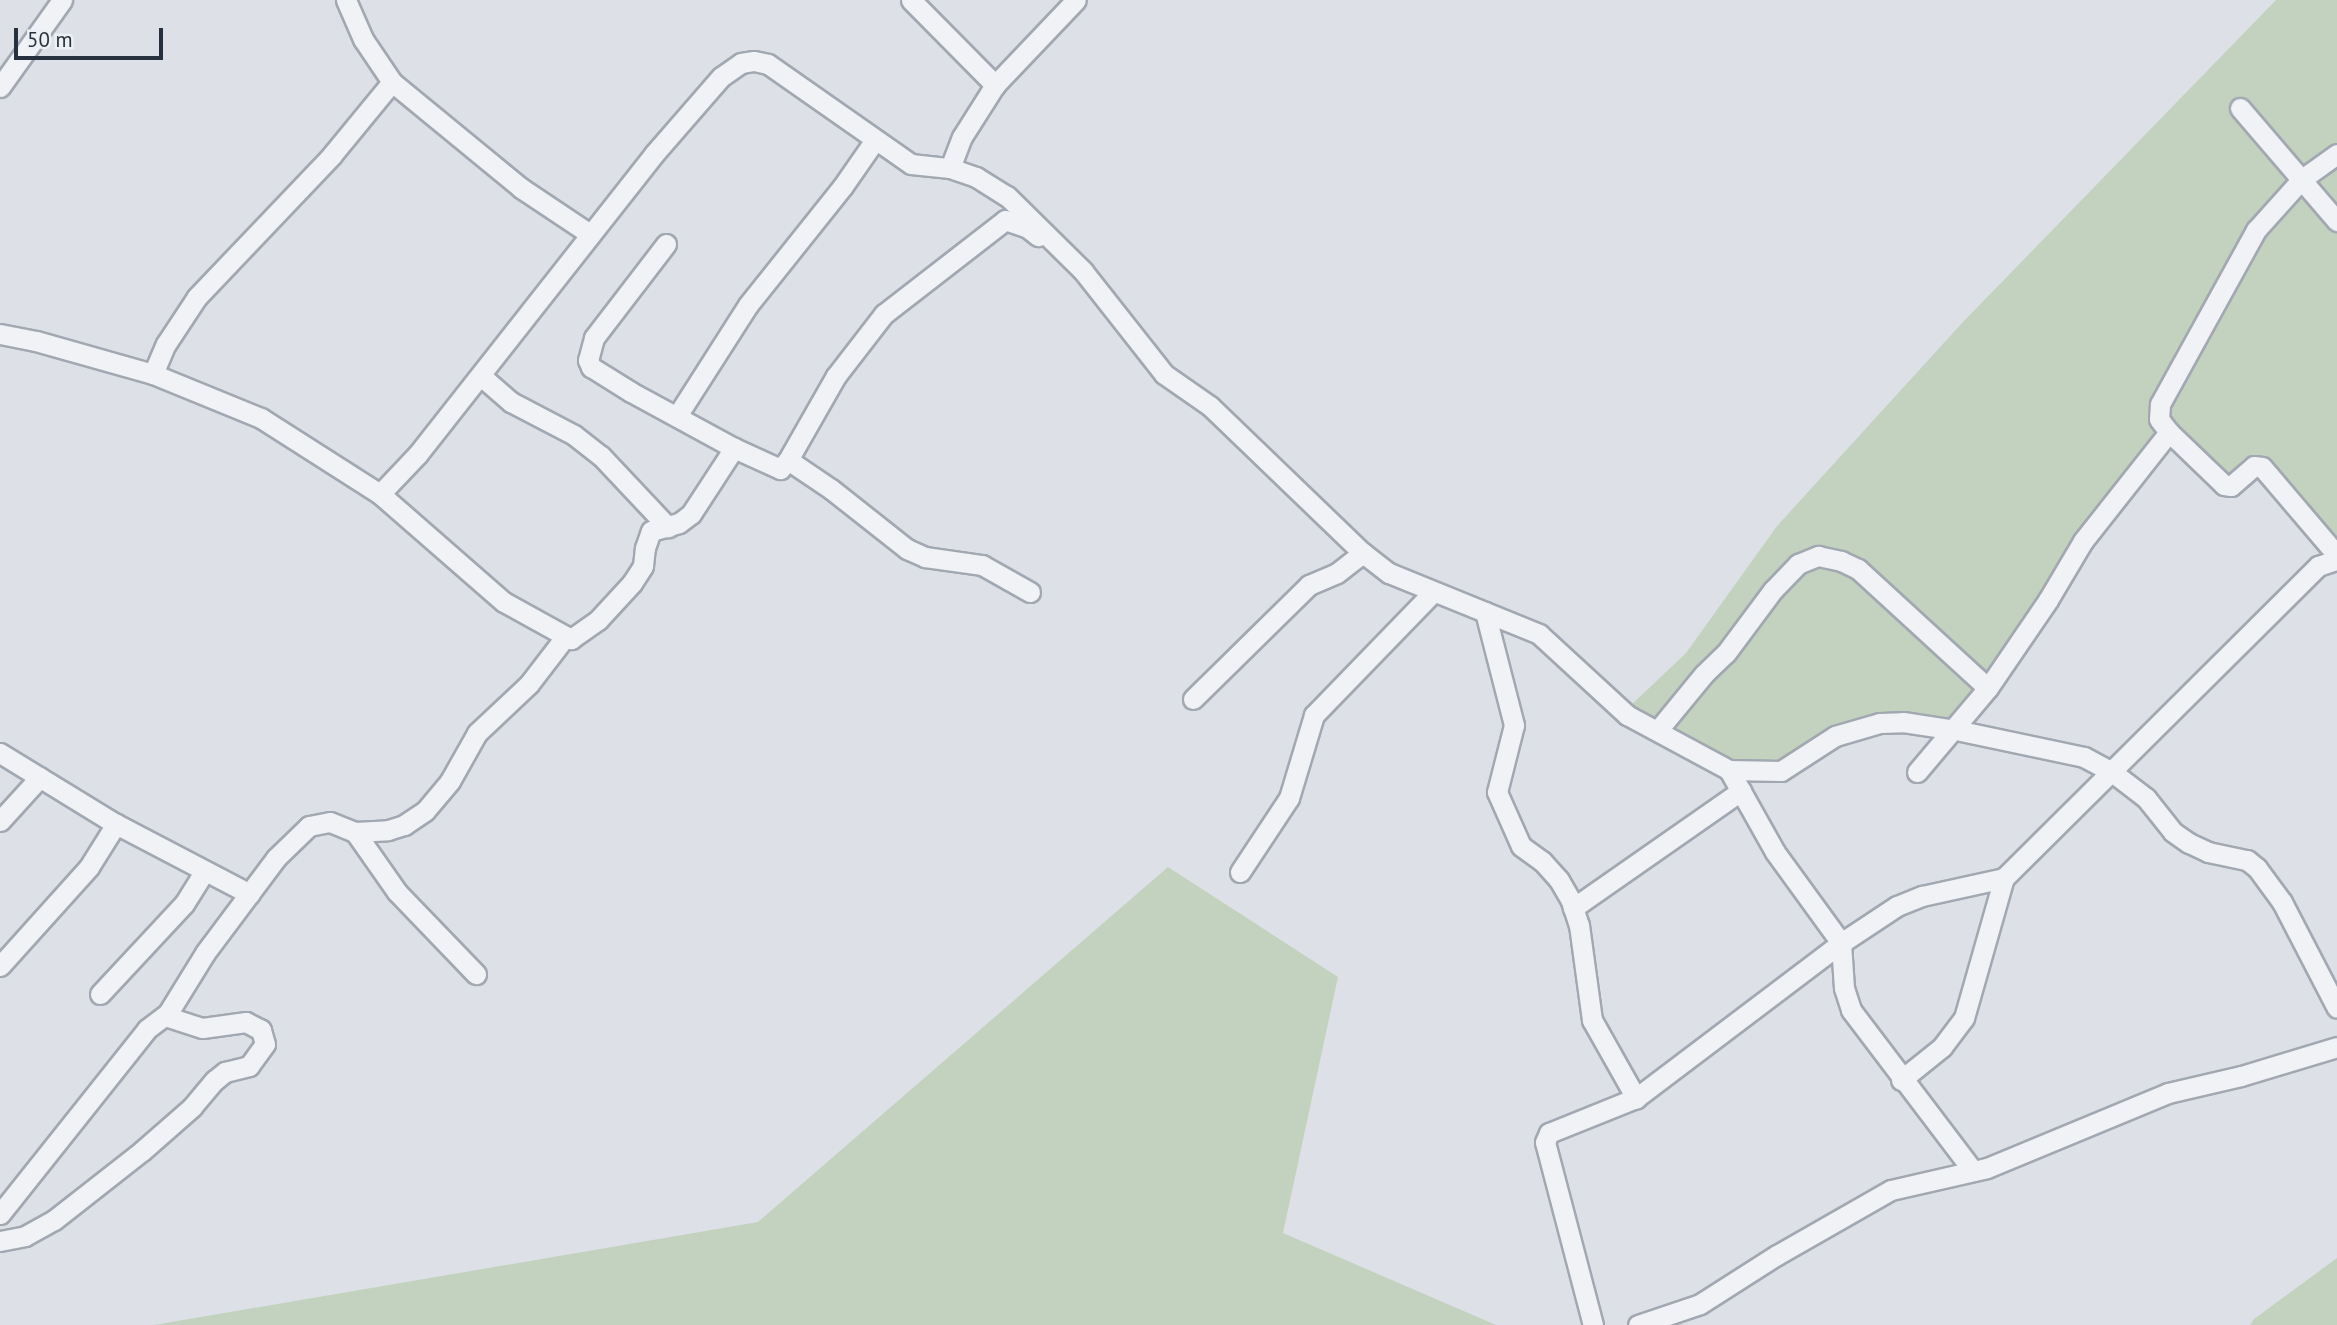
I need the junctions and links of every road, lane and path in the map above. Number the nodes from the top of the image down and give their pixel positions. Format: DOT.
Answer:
graph roads {
  1 [pos="62,0"];
  2 [pos="346,0"];
  3 [pos="911,0"];
  4 [pos="1076,0"];
  5 [pos="393,82"];
  6 [pos="995,85"];
  7 [pos="0,88"];
  8 [pos="2240,108"];
  9 [pos="875,140"];
  10 [pos="2337,154"];
  11 [pos="950,168"];
  12 [pos="2302,179"];
  13 [pos="2337,220"];
  14 [pos="590,234"];
  15 [pos="666,244"];
  16 [pos="1083,271"];
  17 [pos="0,334"];
  18 [pos="153,374"];
  19 [pos="481,376"];
  20 [pos="677,416"];
  21 [pos="2169,432"];
  22 [pos="734,448"];
  23 [pos="788,460"];
  24 [pos="380,494"];
  25 [pos="668,527"];
  26 [pos="1363,553"];
  27 [pos="2337,555"];
  28 [pos="2337,560"];
  29 [pos="1030,592"];
  30 [pos="1433,592"];
  31 [pos="1486,612"];
  32 [pos="565,637"];
  33 [pos="1988,688"];
  34 [pos="1193,699"];
  35 [pos="1658,730"];
  36 [pos="1955,730"];
  37 [pos="0,753"];
  38 [pos="1729,770"];
  39 [pos="1917,772"];
  40 [pos="2112,772"];
  41 [pos="40,777"];
  42 [pos="1741,791"];
  43 [pos="0,821"];
  44 [pos="116,824"];
  45 [pos="355,832"];
  46 [pos="205,871"];
  47 [pos="1240,872"];
  48 [pos="2004,878"];
  49 [pos="250,894"];
  50 [pos="1573,908"];
  51 [pos="1841,943"];
  52 [pos="0,966"];
  53 [pos="476,974"];
  54 [pos="100,994"];
  55 [pos="2337,1008"];
  56 [pos="165,1017"];
  57 [pos="2337,1048"];
  58 [pos="1901,1080"];
  59 [pos="1636,1098"];
  60 [pos="1973,1171"];
  61 [pos="0,1214"];
  62 [pos="0,1241"];
  63 [pos="1593,1325"];
  64 [pos="1637,1325"];
  1 -- 7 [label="street"];
  2 -- 5 [label="street"];
  3 -- 6 [label="street"];
  4 -- 6 [label="street"];
  5 -- 14 [label="street"];
  5 -- 18 [label="street"];
  6 -- 11 [label="street"];
  8 -- 12 [label="street"];
  9 -- 11 [label="street"];
  9 -- 14 [label="street"];
  9 -- 20 [label="street"];
  10 -- 12 [label="street"];
  11 -- 16 [label="street"];
  12 -- 13 [label="street"];
  12 -- 21 [label="street"];
  14 -- 19 [label="street"];
  15 -- 20 [label="street"];
  16 -- 23 [label="street"];
  16 -- 26 [label="street"];
  17 -- 18 [label="street"];
  18 -- 24 [label="street"];
  19 -- 24 [label="street"];
  19 -- 25 [label="street"];
  20 -- 22 [label="street"];
  21 -- 27 [label="street"];
  21 -- 33 [label="street"];
  22 -- 23 [label="street"];
  22 -- 25 [label="street"];
  23 -- 29 [label="street"];
  24 -- 32 [label="street"];
  25 -- 32 [label="street"];
  26 -- 30 [label="street"];
  26 -- 34 [label="street"];
  28 -- 40 [label="street"];
  30 -- 31 [label="street"];
  30 -- 47 [label="street"];
  31 -- 35 [label="street"];
  31 -- 50 [label="street"];
  32 -- 45 [label="street"];
  33 -- 35 [label="street"];
  33 -- 36 [label="street"];
  35 -- 38 [label="street"];
  36 -- 38 [label="street"];
  36 -- 39 [label="street"];
  36 -- 40 [label="street"];
  37 -- 41 [label="street"];
  38 -- 42 [label="street"];
  40 -- 48 [label="street"];
  40 -- 55 [label="street"];
  41 -- 43 [label="street"];
  41 -- 44 [label="street"];
  42 -- 50 [label="street"];
  42 -- 51 [label="street"];
  44 -- 46 [label="street"];
  44 -- 52 [label="street"];
  45 -- 49 [label="street"];
  45 -- 53 [label="street"];
  46 -- 49 [label="street"];
  46 -- 54 [label="street"];
  48 -- 51 [label="street"];
  48 -- 58 [label="street"];
  49 -- 56 [label="street"];
  50 -- 59 [label="street"];
  51 -- 58 [label="street"];
  51 -- 59 [label="street"];
  56 -- 61 [label="street"];
  56 -- 62 [label="street"];
  57 -- 60 [label="street"];
  58 -- 60 [label="street"];
  59 -- 63 [label="street"];
  60 -- 64 [label="street"];
}
